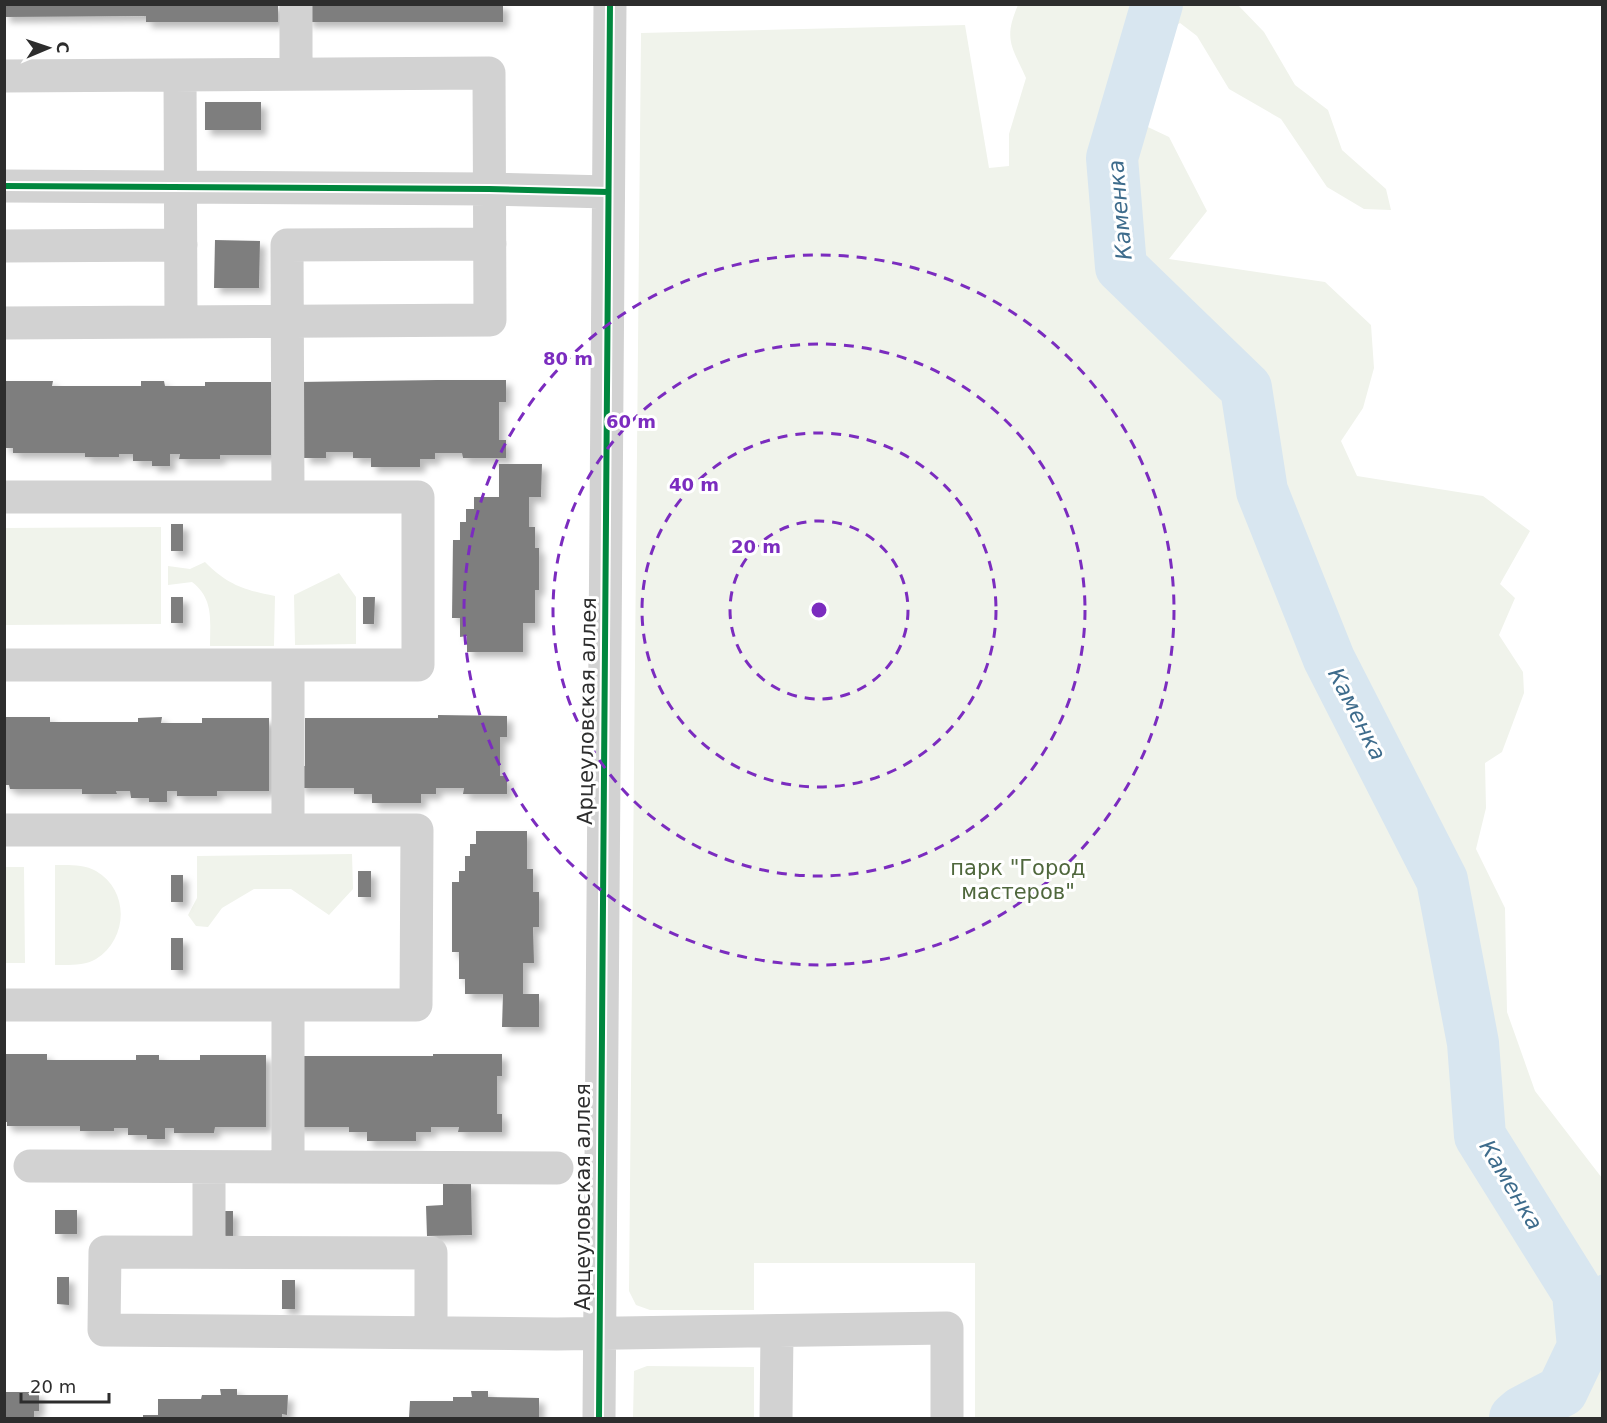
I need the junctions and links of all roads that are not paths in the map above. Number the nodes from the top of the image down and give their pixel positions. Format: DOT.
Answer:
graph roads {
  1 [pos="296,4"];
  2 [pos="610,4"];
  3 [pos="296,74"];
  4 [pos="180,75"];
  5 [pos="4,76"];
  6 [pos="4,186"];
  7 [pos="180,187"];
  8 [pos="489,189"];
  9 [pos="608,192"];
  10 [pos="490,244"];
  11 [pos="181,245"];
  12 [pos="4,246"];
  13 [pos="288,321"];
  14 [pos="181,322"];
  15 [pos="4,323"];
  16 [pos="4,497"];
  17 [pos="288,497"];
  18 [pos="4,665"];
  19 [pos="288,665"];
  20 [pos="4,830"];
  21 [pos="288,830"];
  22 [pos="4,1005"];
  23 [pos="288,1005"];
  24 [pos="30,1166"];
  25 [pos="209,1167"];
  26 [pos="288,1167"];
  27 [pos="556,1168"];
  28 [pos="209,1252"];
  29 [pos="431,1332"];
  30 [pos="777,1332"];
  31 [pos="598,1334"];
  32 [pos="599,1419"];
  33 [pos="776,1419"];
  34 [pos="947,1419"];
  1 -- 3 [label="street"];
  2 -- 9 [label="street, Арцеуловская аллея"];
  3 -- 4 [label="street"];
  3 -- 8 [label="street"];
  4 -- 5 [label="street"];
  4 -- 7 [label="street"];
  6 -- 7 [label="street"];
  7 -- 8 [label="street"];
  7 -- 11 [label="street"];
  8 -- 9 [label="street"];
  8 -- 10 [label="street"];
  9 -- 31 [label="street, Арцеуловская аллея"];
  10 -- 13 [label="street"];
  10 -- 13 [label="street"];
  11 -- 12 [label="street"];
  11 -- 14 [label="street"];
  13 -- 14 [label="street"];
  13 -- 17 [label="street"];
  14 -- 15 [label="street"];
  16 -- 17 [label="street"];
  17 -- 19 [label="street"];
  18 -- 19 [label="street"];
  19 -- 21 [label="street"];
  20 -- 21 [label="street"];
  21 -- 23 [label="street"];
  22 -- 23 [label="street"];
  23 -- 26 [label="street"];
  24 -- 25 [label="street"];
  25 -- 26 [label="street"];
  25 -- 28 [label="street"];
  26 -- 27 [label="street"];
  28 -- 29 [label="street"];
  28 -- 29 [label="street"];
  29 -- 31 [label="street"];
  30 -- 31 [label="street"];
  30 -- 33 [label="street"];
  30 -- 34 [label="street"];
  31 -- 32 [label="street, Арцеуловская аллея"];
}
